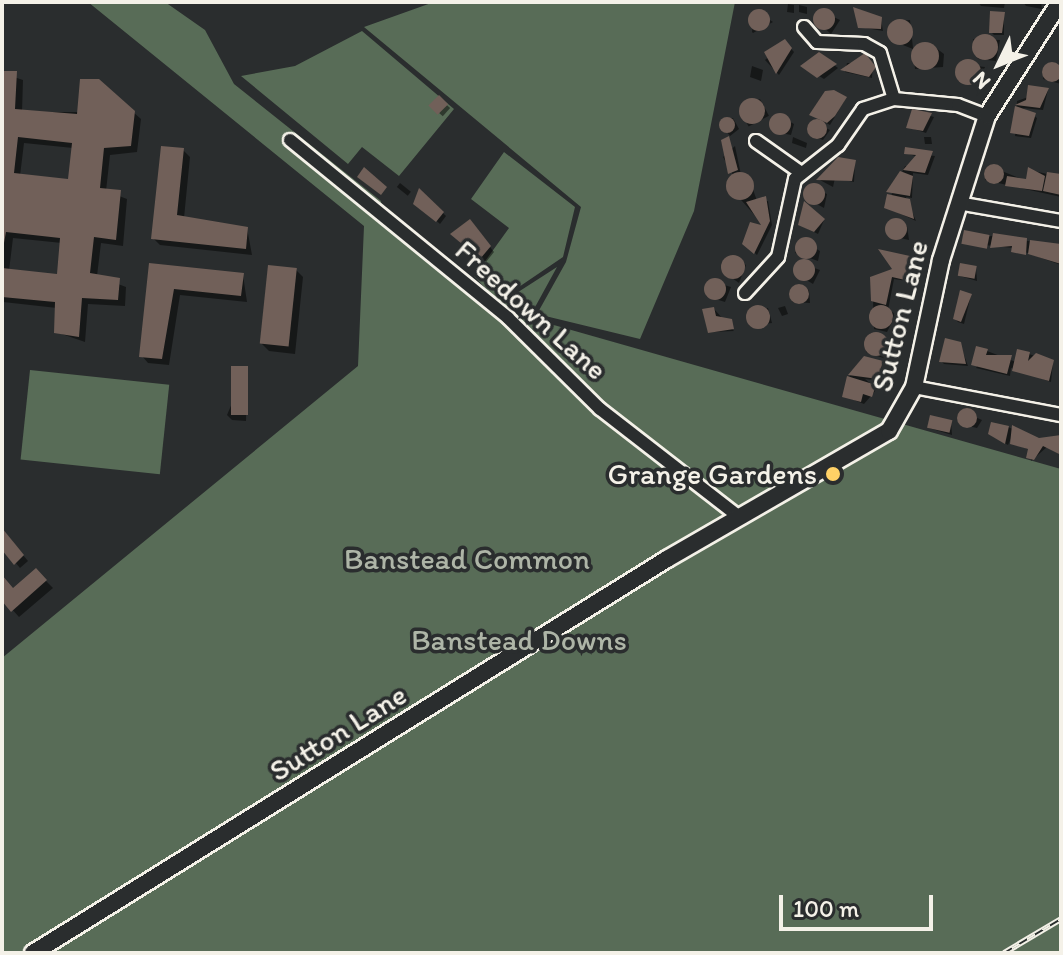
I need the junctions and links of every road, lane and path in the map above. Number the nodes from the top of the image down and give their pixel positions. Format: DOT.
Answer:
graph roads {
  1 [pos="1060,2"];
  2 [pos="804,27"];
  3 [pos="894,99"];
  4 [pos="987,116"];
  5 [pos="290,140"];
  6 [pos="756,141"];
  7 [pos="800,172"];
  8 [pos="958,203"];
  9 [pos="1061,221"];
  10 [pos="745,293"];
  11 [pos="914,387"];
  12 [pos="1061,415"];
  13 [pos="739,517"];
  14 [pos="33,953"];
  1 -- 4 [label="main road, Sutton Lane"];
  2 -- 3 [label="street"];
  3 -- 4 [label="street"];
  3 -- 7 [label="street"];
  4 -- 8 [label="main road, Sutton Lane"];
  5 -- 13 [label="street, Freedown Lane"];
  6 -- 7 [label="street"];
  7 -- 10 [label="street"];
  8 -- 9 [label="street"];
  8 -- 11 [label="main road, Sutton Lane"];
  11 -- 12 [label="street"];
  11 -- 13 [label="main road, Sutton Lane"];
  13 -- 14 [label="main road, Sutton Lane"];
}
